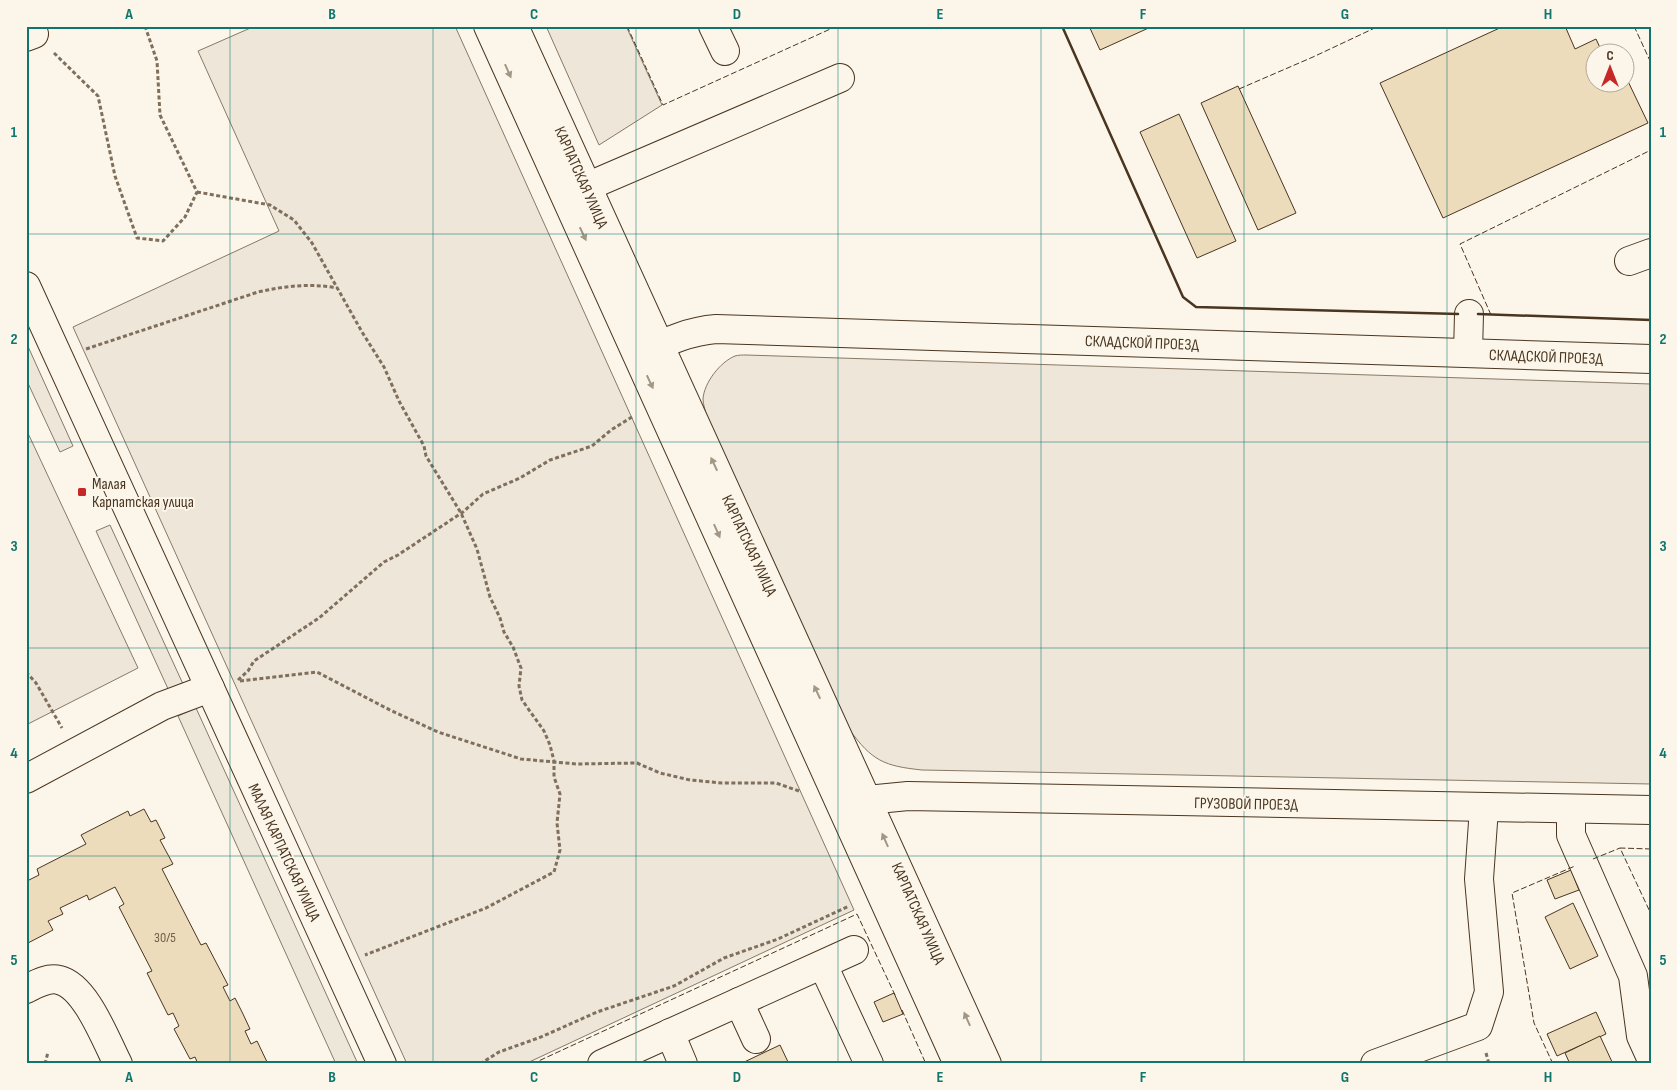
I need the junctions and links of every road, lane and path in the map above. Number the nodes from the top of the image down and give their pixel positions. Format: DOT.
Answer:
graph roads {
  1 [pos="146,26"];
  2 [pos="488,26"];
  3 [pos="514,26"];
  4 [pos="713,26"];
  5 [pos="30,35"];
  6 [pos="725,51"];
  7 [pos="840,78"];
  8 [pos="576,191"];
  9 [pos="196,192"];
  10 [pos="26,286"];
  11 [pos="338,288"];
  12 [pos="1469,314"];
  13 [pos="648,350"];
  14 [pos="1468,353"];
  15 [pos="59,357"];
  16 [pos="1651,359"];
  17 [pos="660,404"];
  18 [pos="461,513"];
  19 [pos="26,672"];
  20 [pos="210,688"];
  21 [pos="76,752"];
  22 [pos="554,761"];
  23 [pos="26,778"];
  24 [pos="799,791"];
  25 [pos="855,806"];
  26 [pos="1484,808"];
  27 [pos="1571,809"];
  28 [pos="1651,810"];
  29 [pos="849,906"];
  30 [pos="854,950"];
  31 [pos="336,965"];
  32 [pos="823,965"];
  33 [pos="26,989"];
  34 [pos="739,1002"];
  35 [pos="670,1033"];
  36 [pos="756,1040"];
  37 [pos="48,1052"];
  38 [pos="1651,1058"];
  39 [pos="45,1064"];
  40 [pos="118,1064"];
  41 [pos="382,1064"];
  42 [pos="480,1064"];
  43 [pos="602,1064"];
  44 [pos="684,1064"];
  45 [pos="869,1064"];
  46 [pos="958,1064"];
  47 [pos="987,1064"];
  48 [pos="1376,1064"];
  1 -- 9 [label="path"];
  2 -- 8 [label="street, КАРПАТСКАЯ УЛИЦА, one-way"];
  3 -- 8 [label="street, КАРПАТСКАЯ УЛИЦА"];
  4 -- 6 [label="street"];
  5 -- 9 [label="path"];
  7 -- 8 [label="street"];
  8 -- 13 [label="street, КАРПАТСКАЯ УЛИЦА"];
  9 -- 11 [label="path"];
  10 -- 15 [label="street, МАЛАЯ КАРПАТСКАЯ УЛИЦА"];
  11 -- 15 [label="path"];
  11 -- 18 [label="path"];
  12 -- 14 [label="street"];
  13 -- 14 [label="street, СКЛАДСКОЙ ПРОЕЗД"];
  13 -- 17 [label="street, КАРПАТСКАЯ УЛИЦА, one-way"];
  25 -- 13 [label="street, КАРПАТСКАЯ УЛИЦА, one-way"];
  14 -- 16 [label="street, СКЛАДСКОЙ ПРОЕЗД"];
  15 -- 20 [label="street, МАЛАЯ КАРПАТСКАЯ УЛИЦА"];
  17 -- 18 [label="path"];
  17 -- 25 [label="street, КАРПАТСКАЯ УЛИЦА, one-way"];
  18 -- 22 [label="path"];
  18 -- 22 [label="path"];
  19 -- 21 [label="path"];
  20 -- 21 [label="street"];
  20 -- 31 [label="street, МАЛАЯ КАРПАТСКАЯ УЛИЦА"];
  21 -- 23 [label="street"];
  22 -- 24 [label="path"];
  22 -- 31 [label="path"];
  25 -- 26 [label="street, ГРУЗОВОЙ ПРОЕЗД"];
  25 -- 46 [label="street, КАРПАТСКАЯ УЛИЦА"];
  47 -- 25 [label="street, КАРПАТСКАЯ УЛИЦА, one-way"];
  26 -- 27 [label="street, ГРУЗОВОЙ ПРОЕЗД"];
  26 -- 48 [label="street"];
  27 -- 28 [label="street, ГРУЗОВОЙ ПРОЕЗД"];
  27 -- 38 [label="street"];
  29 -- 42 [label="path"];
  30 -- 32 [label="street"];
  31 -- 41 [label="street, МАЛАЯ КАРПАТСКАЯ УЛИЦА"];
  32 -- 34 [label="street"];
  32 -- 45 [label="street"];
  33 -- 40 [label="street"];
  34 -- 35 [label="street"];
  34 -- 36 [label="street"];
  35 -- 43 [label="street"];
  35 -- 44 [label="street"];
  37 -- 39 [label="path"];
}
